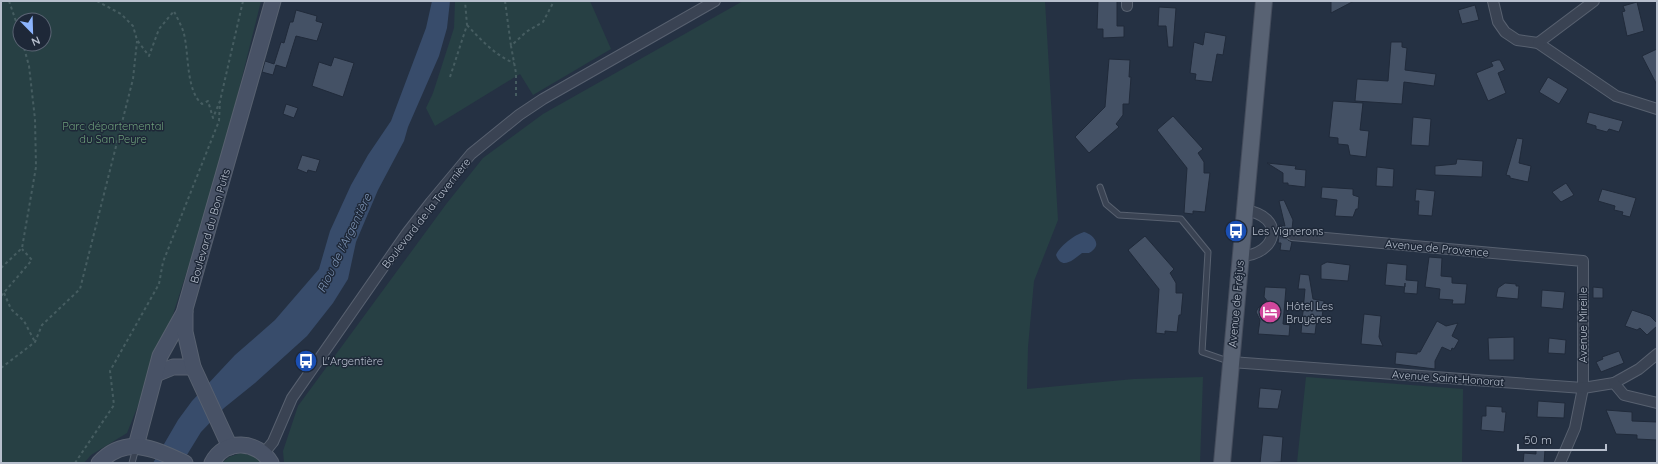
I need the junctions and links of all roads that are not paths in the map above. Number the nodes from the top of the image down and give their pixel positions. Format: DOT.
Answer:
graph roads {
  1 [pos="272,1"];
  2 [pos="714,1"];
  3 [pos="1264,1"];
  4 [pos="1492,1"];
  5 [pos="1594,1"];
  6 [pos="1538,43"];
  7 [pos="1657,108"];
  8 [pos="1100,187"];
  9 [pos="1244,210"];
  10 [pos="1292,235"];
  11 [pos="1241,256"];
  12 [pos="1583,261"];
  13 [pos="186,309"];
  14 [pos="1657,354"];
  15 [pos="1231,362"];
  16 [pos="195,372"];
  17 [pos="156,374"];
  18 [pos="1614,383"];
  19 [pos="1584,388"];
  20 [pos="1657,403"];
  21 [pos="136,446"];
  22 [pos="230,447"];
  23 [pos="267,458"];
  24 [pos="99,463"];
  25 [pos="132,463"];
  26 [pos="185,463"];
  27 [pos="212,463"];
  28 [pos="1222,463"];
  29 [pos="1560,463"];
  1 -- 13 [label="main road, Boulevard du Bon Puits"];
  2 -- 23 [label="street, Boulevard de la Tavernière"];
  3 -- 9 [label="main road, Avenue de Fréjus"];
  4 -- 6 [label="street"];
  5 -- 6 [label="street"];
  6 -- 7 [label="street"];
  8 -- 15 [label="lane"];
  9 -- 11 [label="main road, Avenue de Fréjus"];
  9 -- 11 [label="street"];
  10 -- 12 [label="street, Avenue de Provence"];
  11 -- 15 [label="main road, Avenue de Fréjus"];
  12 -- 19 [label="street, Avenue Mireille"];
  13 -- 16 [label="main road, Boulevard du Bon Puits"];
  13 -- 17 [label="main road"];
  14 -- 18 [label="street, Avenue Saint-Honorat"];
  15 -- 19 [label="street, Avenue Saint-Honorat"];
  15 -- 28 [label="main road, Avenue de Fréjus"];
  16 -- 17 [label="main road"];
  16 -- 22 [label="main road, Boulevard du Bon Puits"];
  17 -- 21 [label="main road"];
  18 -- 19 [label="street, Avenue Saint-Honorat"];
  18 -- 20 [label="street"];
  19 -- 29 [label="street, Avenue Mireille"];
  21 -- 24 [label="main road"];
  21 -- 25 [label="lane"];
  21 -- 26 [label="main road"];
  22 -- 23 [label="main road"];
  22 -- 27 [label="main road"];
}
